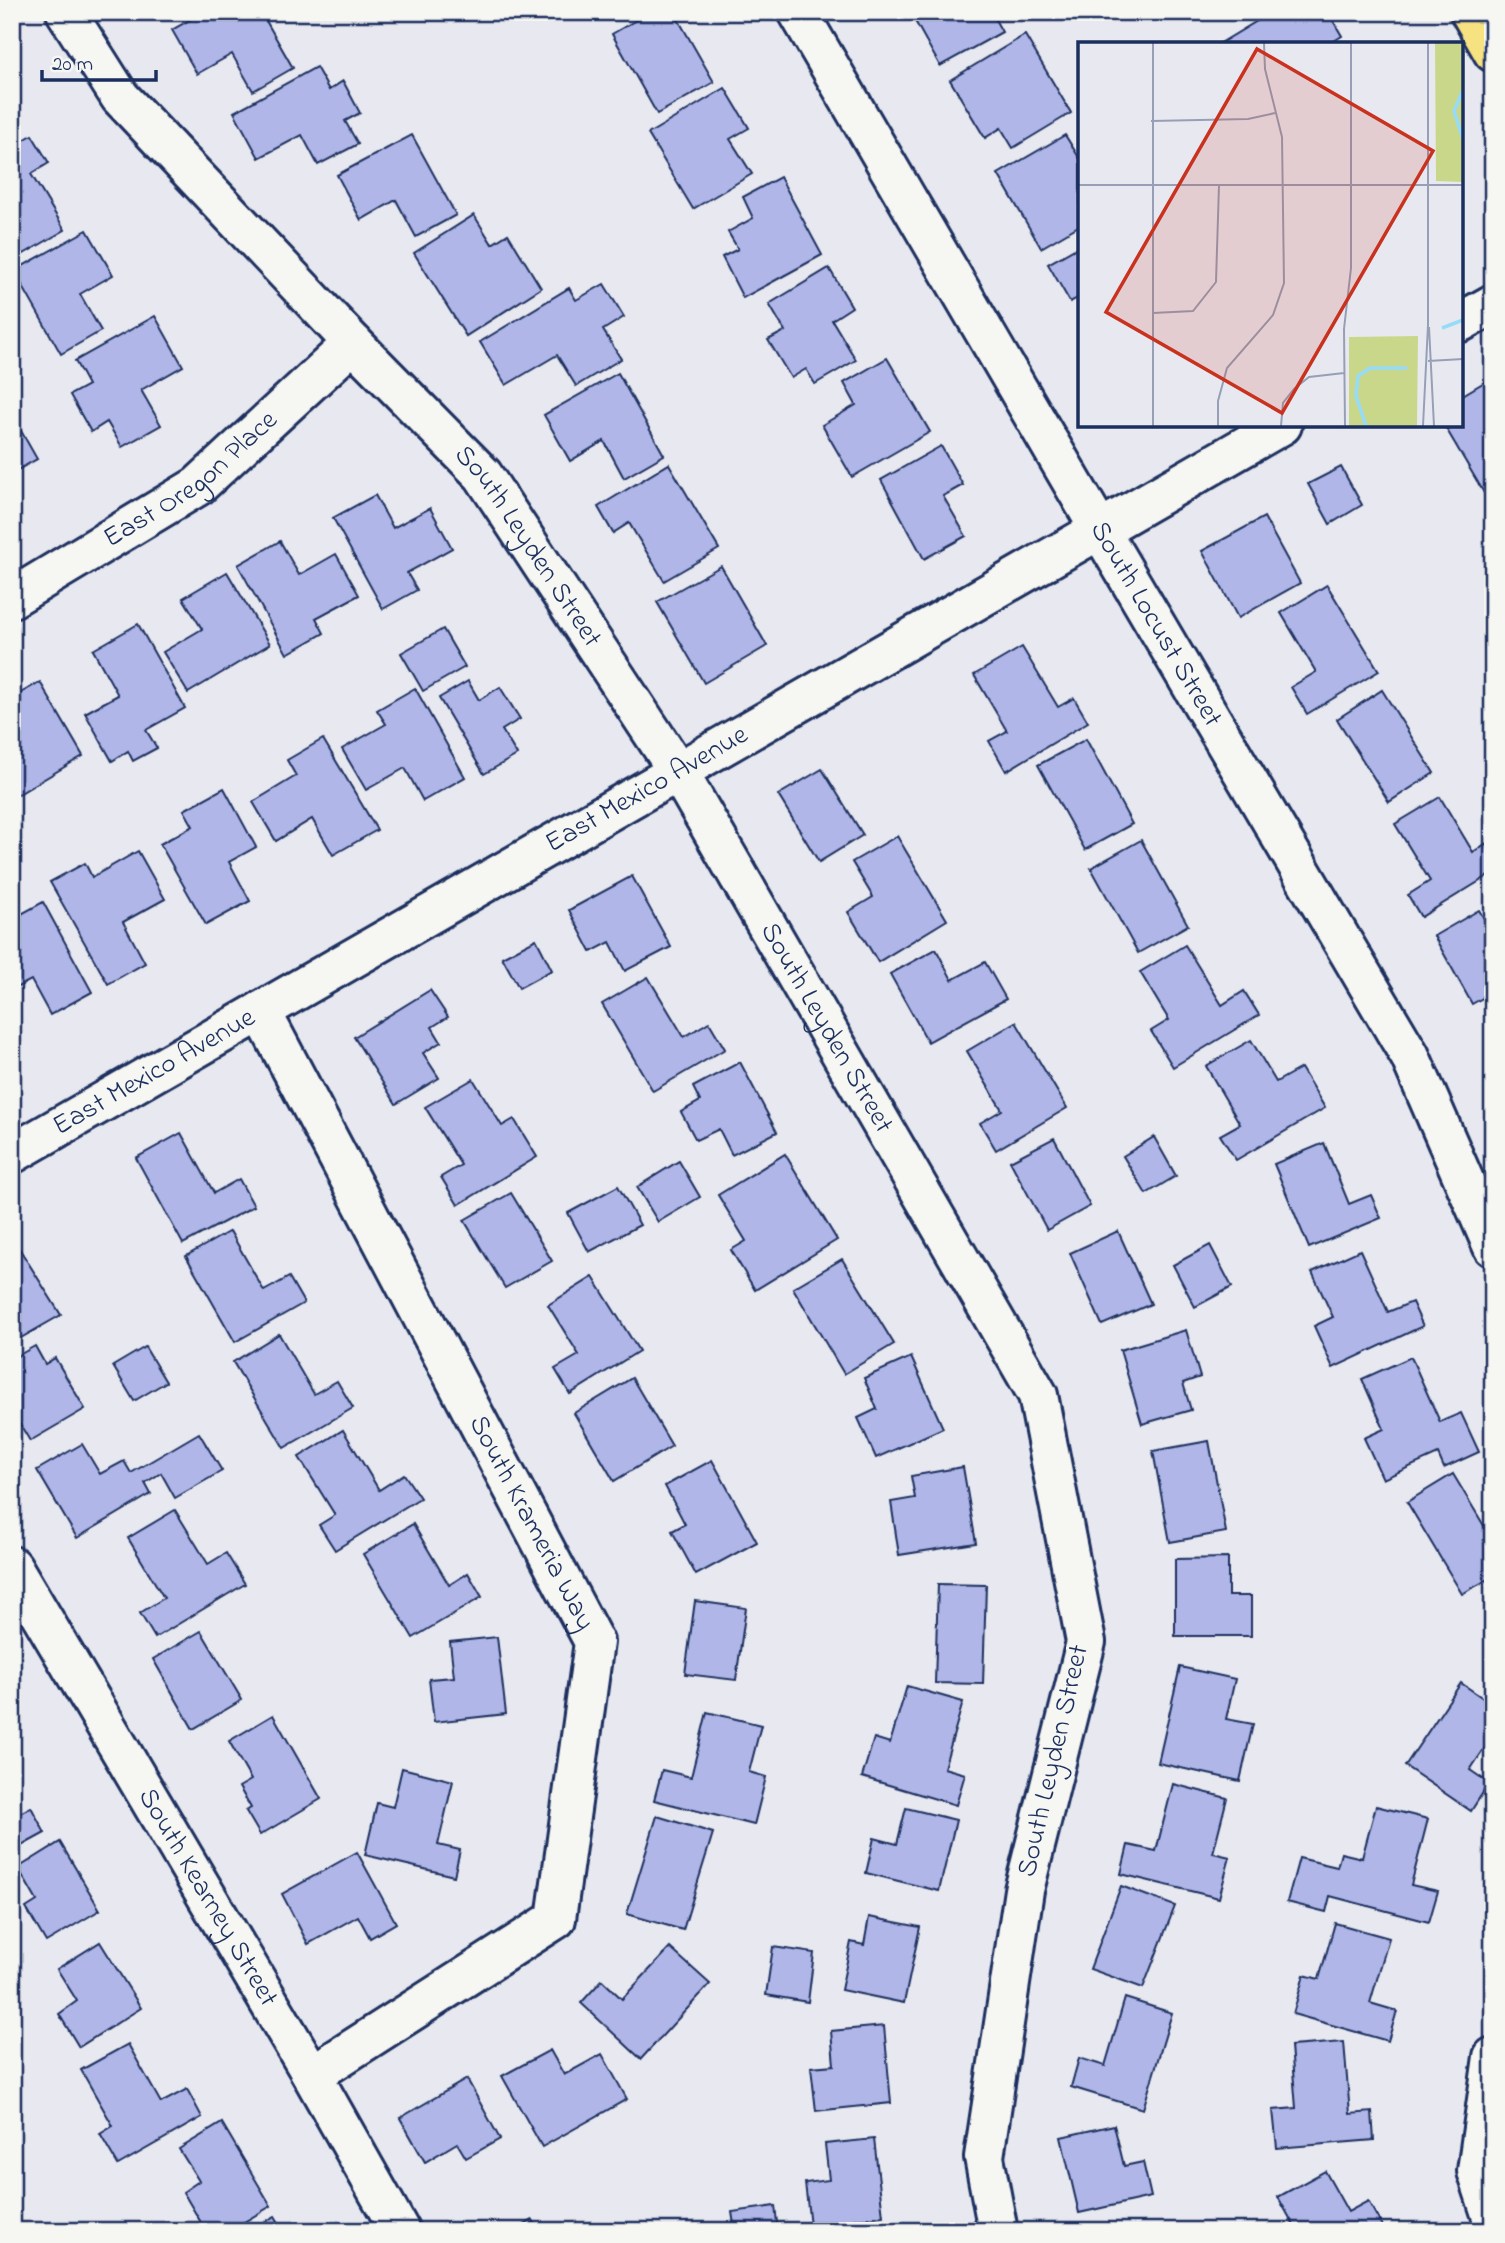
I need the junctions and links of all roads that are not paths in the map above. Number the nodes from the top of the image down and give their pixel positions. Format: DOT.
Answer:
graph roads {
  1 [pos="66,12"];
  2 [pos="798,12"];
  3 [pos="1470,12"];
  4 [pos="1493,52"];
  5 [pos="1493,304"];
  6 [pos="1463,321"];
  7 [pos="353,343"];
  8 [pos="1279,427"];
  9 [pos="1100,530"];
  10 [pos="12,598"];
  11 [pos="679,773"];
  12 [pos="261,1011"];
  13 [pos="12,1154"];
  14 [pos="1493,1247"];
  15 [pos="12,1566"];
  16 [pos="1493,2057"];
  17 [pos="312,2075"];
  18 [pos="1493,2220"];
  19 [pos="400,2231"];
  20 [pos="998,2231"];
  1 -- 7 [label="street, South Leyden Street"];
  2 -- 9 [label="street, South Locust Street"];
  3 -- 4 [label="main road"];
  5 -- 6 [label="street"];
  7 -- 10 [label="street, East Oregon Place"];
  7 -- 11 [label="street, South Leyden Street"];
  8 -- 9 [label="street, East Mexico Avenue"];
  9 -- 11 [label="street, East Mexico Avenue"];
  9 -- 14 [label="street, South Locust Street"];
  11 -- 12 [label="street, East Mexico Avenue"];
  11 -- 20 [label="street, South Leyden Street"];
  12 -- 13 [label="street, East Mexico Avenue"];
  12 -- 17 [label="street, South Krameria Way"];
  15 -- 17 [label="street, South Kearney Street"];
  16 -- 18 [label="street"];
  17 -- 19 [label="street, South Kearney Street"];
}
